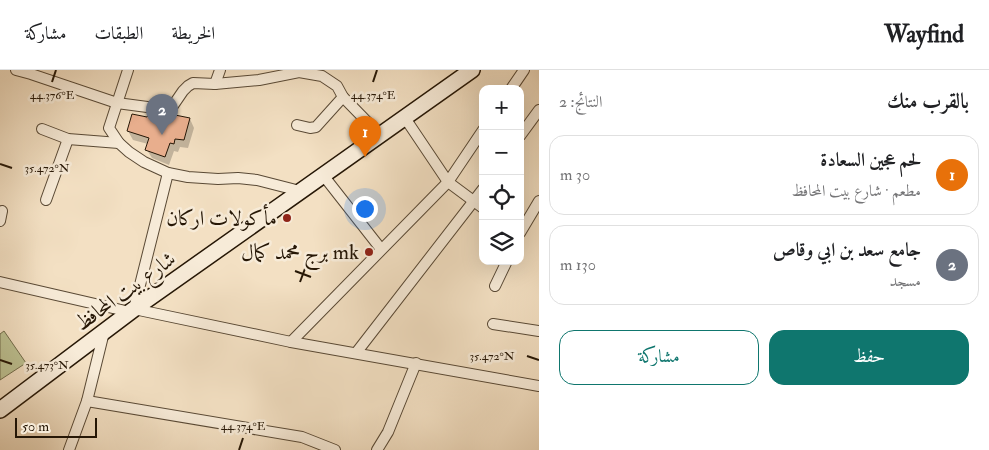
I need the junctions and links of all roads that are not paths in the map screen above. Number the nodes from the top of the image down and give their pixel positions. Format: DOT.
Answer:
graph roads {
  1 [pos="16,70"];
  2 [pos="128,70"];
  3 [pos="220,70"];
  4 [pos="472,70"];
  5 [pos="524,70"];
  6 [pos="299,71"];
  7 [pos="215,84"];
  8 [pos="514,85"];
  9 [pos="343,97"];
  10 [pos="117,103"];
  11 [pos="539,110"];
  12 [pos="404,118"];
  13 [pos="297,125"];
  14 [pos="42,129"];
  15 [pos="524,131"];
  16 [pos="380,134"];
  17 [pos="479,136"];
  18 [pos="68,139"];
  19 [pos="119,143"];
  20 [pos="168,173"];
  21 [pos="323,175"];
  22 [pos="448,182"];
  23 [pos="300,191"];
  24 [pos="46,200"];
  25 [pos="478,205"];
  26 [pos="537,208"];
  27 [pos="524,227"];
  28 [pos="381,249"];
  29 [pos="505,265"];
  30 [pos="0,282"];
  31 [pos="495,286"];
  32 [pos="132,310"];
  33 [pos="493,324"];
  34 [pos="539,331"];
  35 [pos="104,332"];
  36 [pos="291,342"];
  37 [pos="356,353"];
  38 [pos="416,363"];
  39 [pos="539,386"];
  40 [pos="87,401"];
  41 [pos="0,410"];
  42 [pos="69,450"];
  43 [pos="335,450"];
  44 [pos="377,450"];
  1 -- 10 [label="street"];
  2 -- 10 [label="street"];
  3 -- 7 [label="street"];
  4 -- 12 [label="main road, شارع بيت المحافظ"];
  5 -- 8 [label="street"];
  6 -- 7 [label="street"];
  6 -- 9 [label="street"];
  7 -- 10 [label="street"];
  9 -- 13 [label="street"];
  9 -- 16 [label="street"];
  10 -- 19 [label="street"];
  11 -- 15 [label="street"];
  12 -- 16 [label="main road, شارع بيت المحافظ"];
  12 -- 22 [label="street"];
  14 -- 18 [label="street"];
  16 -- 21 [label="main road, شارع بيت المحافظ"];
  17 -- 22 [label="street"];
  18 -- 19 [label="street"];
  18 -- 24 [label="street"];
  19 -- 20 [label="street"];
  20 -- 23 [label="street"];
  20 -- 32 [label="street"];
  21 -- 23 [label="main road, شارع بيت المحافظ"];
  21 -- 28 [label="street"];
  22 -- 25 [label="street"];
  22 -- 28 [label="street"];
  23 -- 32 [label="main road, شارع بيت المحافظ"];
  25 -- 37 [label="street"];
  26 -- 27 [label="street"];
  28 -- 36 [label="street"];
  29 -- 31 [label="street"];
  30 -- 32 [label="street"];
  32 -- 35 [label="main road, شارع بيت المحافظ"];
  32 -- 36 [label="street"];
  33 -- 34 [label="street"];
  35 -- 40 [label="street"];
  35 -- 41 [label="main road, شارع بيت المحافظ"];
  36 -- 37 [label="street"];
  37 -- 38 [label="street"];
  38 -- 39 [label="street"];
  38 -- 44 [label="street"];
  40 -- 42 [label="street"];
  40 -- 43 [label="street"];
}
